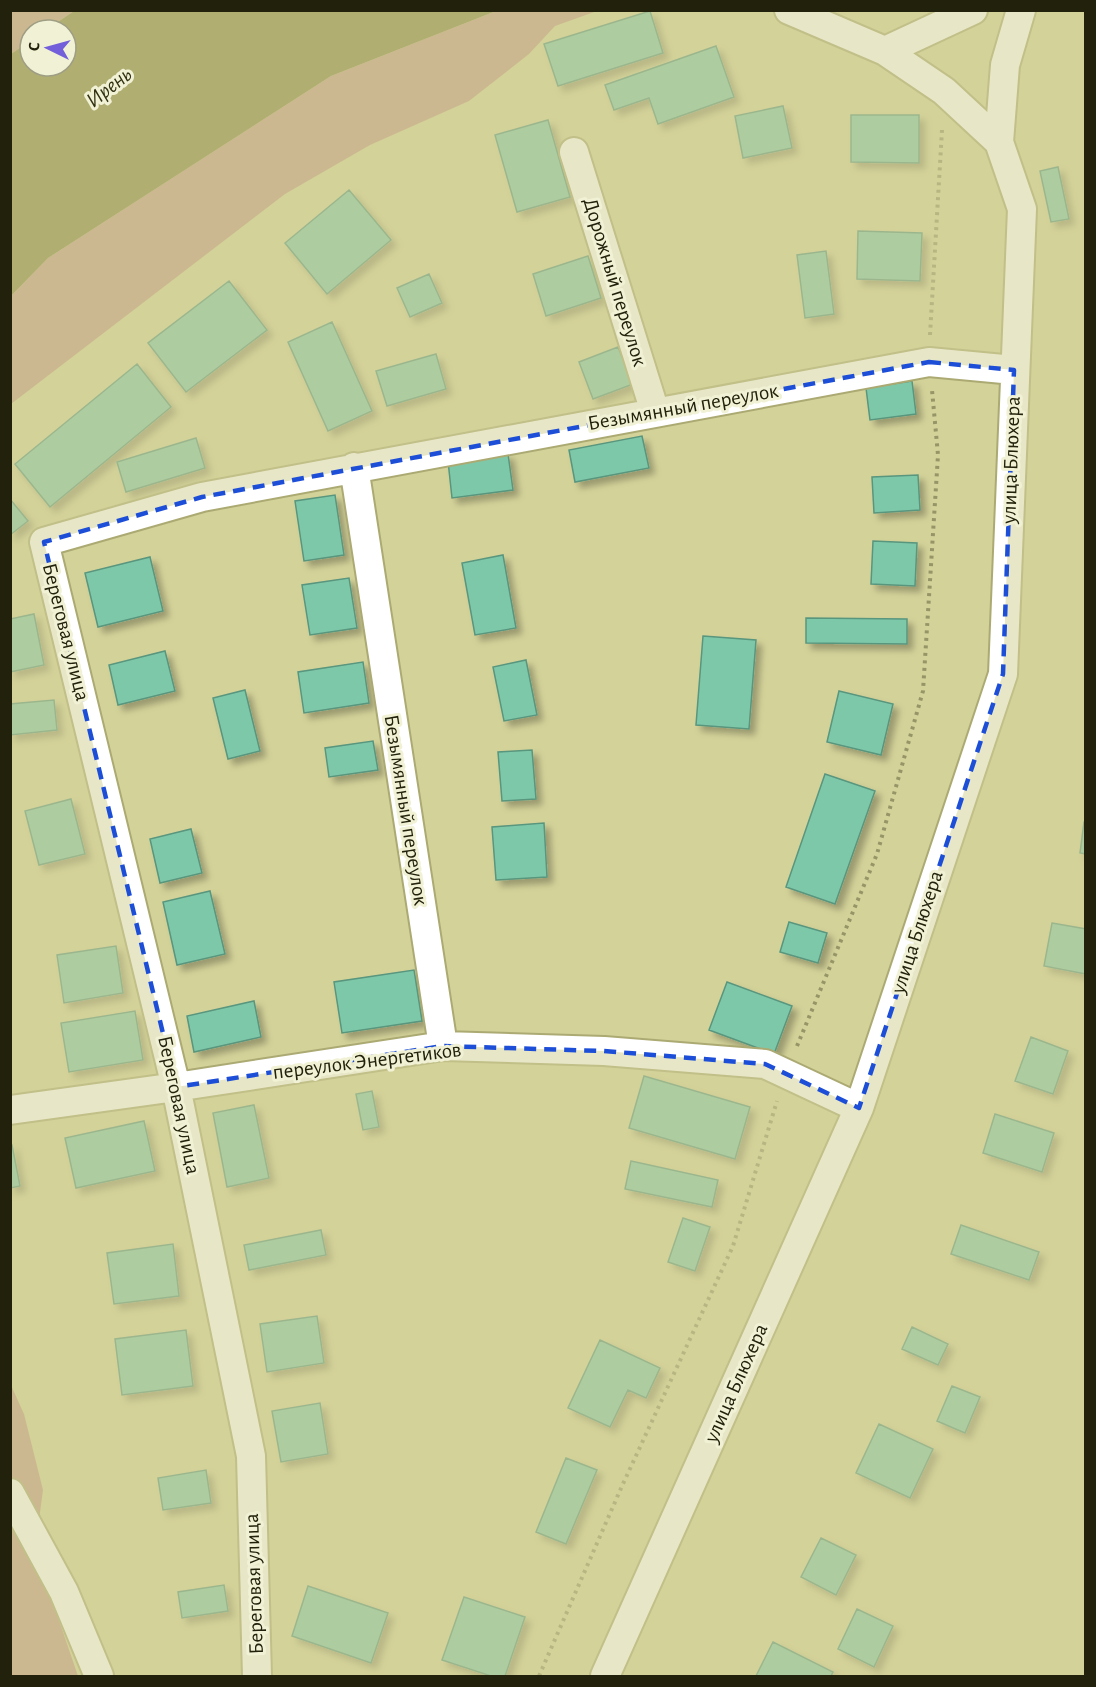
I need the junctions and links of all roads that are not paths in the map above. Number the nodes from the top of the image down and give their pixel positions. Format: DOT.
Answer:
graph roads {
  1 [pos="789,10"];
  2 [pos="973,10"];
  3 [pos="1021,10"];
  4 [pos="885,51"];
  5 [pos="999,142"];
  6 [pos="574,152"];
  7 [pos="1014,370"];
  8 [pos="655,412"];
  9 [pos="354,467"];
  10 [pos="44,542"];
  11 [pos="443,1046"];
  12 [pos="176,1087"];
  13 [pos="859,1108"];
  14 [pos="10,1110"];
  15 [pos="10,1494"];
  16 [pos="99,1677"];
  17 [pos="257,1677"];
  18 [pos="605,1677"];
  1 -- 4 [label="street, улица Блюхера"];
  2 -- 4 [label="street"];
  3 -- 5 [label="street, улица Блюхера"];
  4 -- 5 [label="street, улица Блюхера"];
  5 -- 7 [label="street, улица Блюхера"];
  6 -- 8 [label="street, Дорожный переулок"];
  7 -- 8 [label="street, Безымянный переулок"];
  7 -- 13 [label="street, улица Блюхера"];
  8 -- 9 [label="street, Безымянный переулок"];
  9 -- 10 [label="street, Безымянный переулок"];
  9 -- 11 [label="street, Безымянный переулок"];
  10 -- 12 [label="street, Береговая улица"];
  11 -- 12 [label="street, переулок Энергетиков"];
  11 -- 13 [label="street, переулок Энергетиков"];
  12 -- 14 [label="street, переулок Энергетиков"];
  12 -- 17 [label="street, Береговая улица"];
  13 -- 18 [label="street, улица Блюхера"];
  15 -- 16 [label="street"];
}
